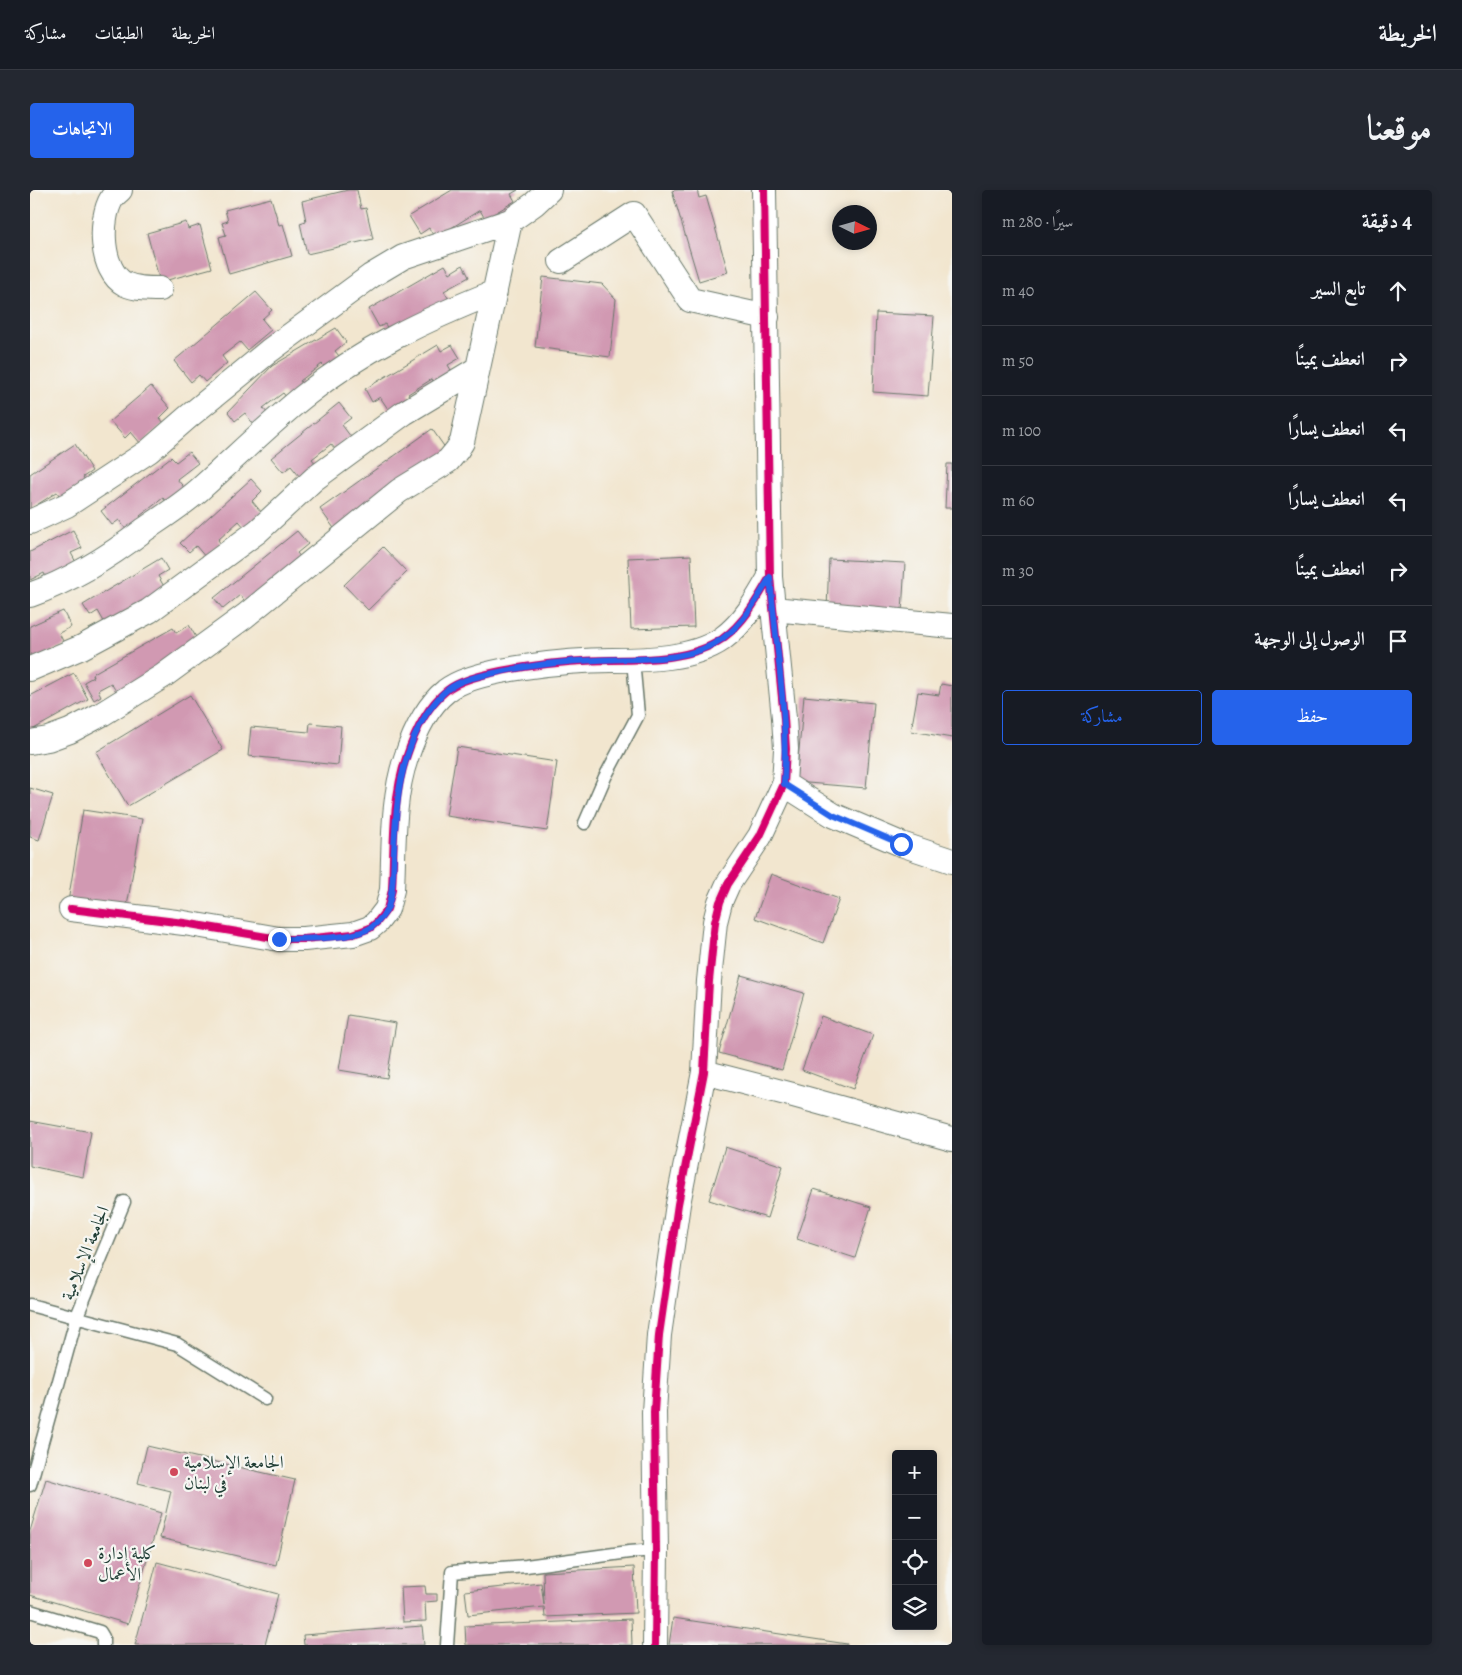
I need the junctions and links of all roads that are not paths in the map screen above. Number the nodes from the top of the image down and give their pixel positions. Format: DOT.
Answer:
graph roads {
  1 [pos="120,190"];
  2 [pos="548,190"];
  3 [pos="764,190"];
  4 [pos="510,221"];
  5 [pos="561,261"];
  6 [pos="160,289"];
  7 [pos="495,292"];
  8 [pos="767,317"];
  9 [pos="477,369"];
  10 [pos="30,522"];
  11 [pos="770,577"];
  12 [pos="30,595"];
  13 [pos="773,609"];
  14 [pos="952,626"];
  15 [pos="633,660"];
  16 [pos="30,669"];
  17 [pos="30,742"];
  18 [pos="784,784"];
  19 [pos="585,823"];
  20 [pos="952,861"];
  21 [pos="71,909"];
  22 [pos="704,1072"];
  23 [pos="952,1139"];
  24 [pos="124,1202"];
  25 [pos="30,1305"];
  26 [pos="78,1316"];
  27 [pos="265,1399"];
  28 [pos="30,1485"];
  29 [pos="656,1550"];
  30 [pos="30,1611"];
  31 [pos="103,1645"];
  32 [pos="448,1645"];
  33 [pos="655,1645"];
  1 -- 6 [label="street"];
  2 -- 4 [label="street"];
  3 -- 8 [label="street"];
  4 -- 7 [label="street"];
  4 -- 10 [label="street"];
  5 -- 8 [label="street"];
  7 -- 9 [label="street"];
  7 -- 12 [label="street"];
  8 -- 11 [label="street"];
  9 -- 16 [label="street"];
  9 -- 17 [label="street"];
  11 -- 13 [label="street"];
  11 -- 15 [label="street"];
  13 -- 14 [label="street"];
  13 -- 18 [label="street"];
  15 -- 19 [label="lane"];
  15 -- 21 [label="street"];
  18 -- 20 [label="street"];
  18 -- 22 [label="street"];
  22 -- 23 [label="street"];
  22 -- 29 [label="street"];
  24 -- 26 [label="lane, الجامعة الإسلامية"];
  25 -- 26 [label="lane, الجامعة الإسلامية"];
  26 -- 27 [label="lane, الجامعة الإسلامية"];
  26 -- 28 [label="lane, الجامعة الإسلامية"];
  29 -- 32 [label="lane"];
  29 -- 33 [label="street"];
  30 -- 31 [label="lane"];
}
